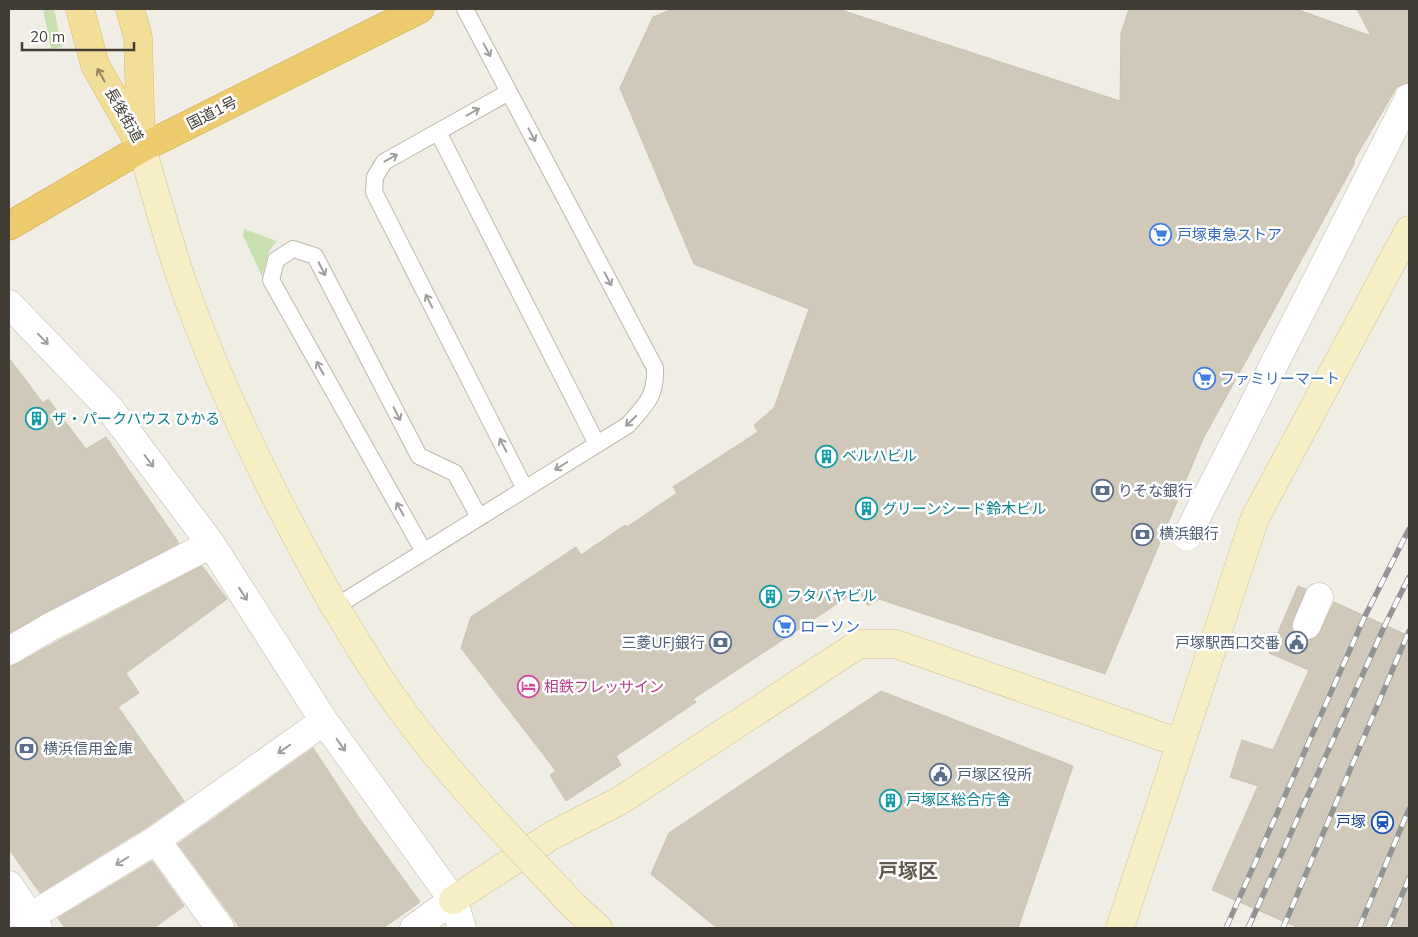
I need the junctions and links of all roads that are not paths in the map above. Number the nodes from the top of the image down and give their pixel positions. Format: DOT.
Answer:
graph roads {
  1 [pos="80,9"];
  2 [pos="130,9"];
  3 [pos="420,9"];
  4 [pos="465,9"];
  5 [pos="509,92"];
  6 [pos="1409,98"];
  7 [pos="438,132"];
  8 [pos="142,148"];
  9 [pos="9,226"];
  10 [pos="1409,230"];
  11 [pos="9,304"];
  12 [pos="597,444"];
  13 [pos="525,489"];
  14 [pos="479,517"];
  15 [pos="1188,536"];
  16 [pos="211,544"];
  17 [pos="424,552"];
  18 [pos="1319,597"];
  19 [pos="335,607"];
  20 [pos="1307,625"];
  21 [pos="9,652"];
  22 [pos="324,720"];
  23 [pos="1180,743"];
  24 [pos="156,840"];
  25 [pos="9,885"];
  26 [pos="453,900"];
  27 [pos="27,925"];
  28 [pos="220,928"];
  29 [pos="414,928"];
  30 [pos="462,928"];
  31 [pos="598,928"];
  32 [pos="1120,928"];
  8 -- 1 [label="main road, 長後街道, one-way"];
  2 -- 8 [label="main road, 長後街道"];
  3 -- 8 [label="highway, 国道1号"];
  4 -- 5 [label="lane, one-way"];
  7 -- 5 [label="lane, one-way"];
  5 -- 12 [label="lane, one-way"];
  6 -- 15 [label="street, bridge"];
  7 -- 12 [label="lane"];
  13 -- 7 [label="lane, one-way"];
  8 -- 9 [label="highway, 国道1号"];
  8 -- 19 [label="street"];
  10 -- 23 [label="street"];
  11 -- 16 [label="street, one-way"];
  12 -- 13 [label="lane, one-way"];
  13 -- 14 [label="lane"];
  14 -- 17 [label="lane"];
  17 -- 14 [label="lane, one-way"];
  16 -- 21 [label="street"];
  16 -- 22 [label="street, one-way"];
  17 -- 19 [label="lane"];
  18 -- 20 [label="street"];
  19 -- 31 [label="street, bridge"];
  22 -- 24 [label="street, one-way"];
  22 -- 26 [label="street, one-way"];
  23 -- 26 [label="street"];
  23 -- 32 [label="street"];
  24 -- 27 [label="street, one-way"];
  24 -- 28 [label="street"];
  25 -- 27 [label="street"];
  26 -- 29 [label="street"];
  26 -- 30 [label="street"];
}
